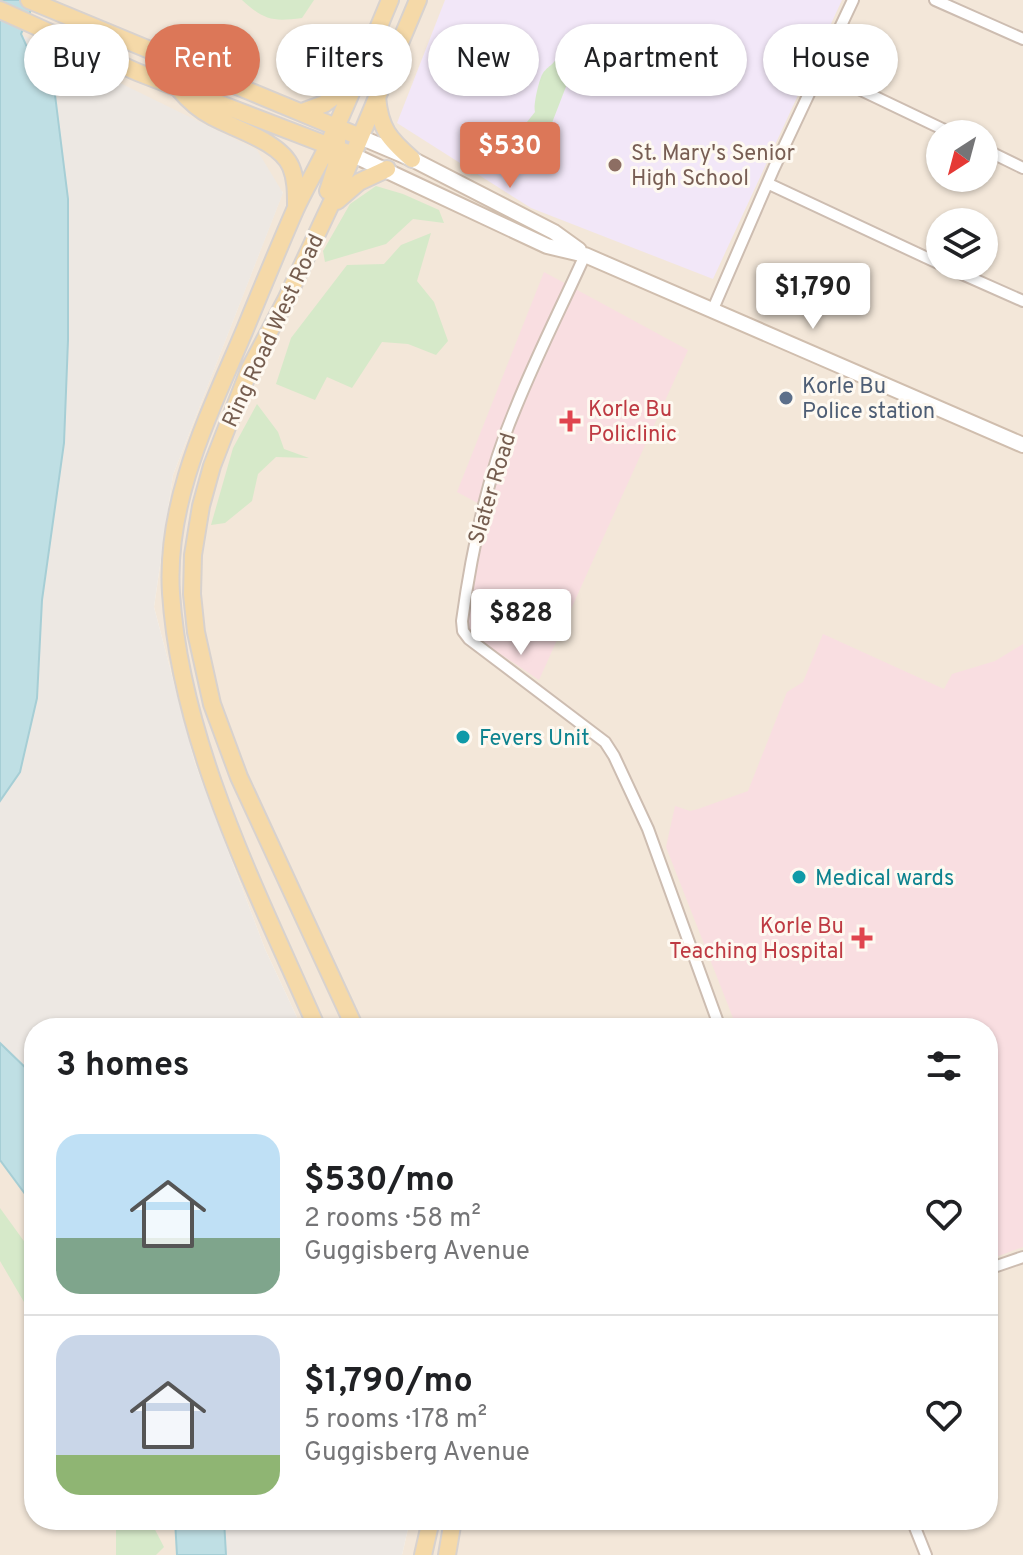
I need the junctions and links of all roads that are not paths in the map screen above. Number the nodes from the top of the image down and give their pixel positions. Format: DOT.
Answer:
graph roads {
  1 [pos="390,0"];
  2 [pos="418,0"];
  3 [pos="853,0"];
  4 [pos="935,0"];
  5 [pos="32,2"];
  6 [pos="0,10"];
  7 [pos="380,24"];
  8 [pos="408,24"];
  9 [pos="842,24"];
  10 [pos="1023,39"];
  11 [pos="137,72"];
  12 [pos="334,96"];
  13 [pos="348,96"];
  14 [pos="377,96"];
  15 [pos="809,96"];
  16 [pos="873,96"];
  17 [pos="302,112"];
  18 [pos="926,121"];
  19 [pos="335,127"];
  20 [pos="360,137"];
  21 [pos="340,149"];
  22 [pos="998,156"];
  23 [pos="412,159"];
  24 [pos="1023,168"];
  25 [pos="387,169"];
  26 [pos="769,184"];
  27 [pos="296,207"];
  28 [pos="330,207"];
  29 [pos="585,255"];
  30 [pos="926,258"];
  31 [pos="976,280"];
  32 [pos="1023,301"];
  33 [pos="713,309"];
  34 [pos="250,368"];
  35 [pos="1023,445"];
  36 [pos="313,1018"];
  37 [pos="350,1018"];
  38 [pos="716,1018"];
  39 [pos="1023,1257"];
  40 [pos="998,1266"];
  41 [pos="429,1530"];
  42 [pos="451,1530"];
  43 [pos="916,1530"];
  44 [pos="423,1555"];
  45 [pos="447,1555"];
  46 [pos="926,1555"];
  1 -- 7 [label="main road"];
  2 -- 8 [label="main road, Ring Road West Road"];
  3 -- 9 [label="street"];
  4 -- 10 [label="street"];
  5 -- 17 [label="main road"];
  6 -- 11 [label="main road"];
  11 -- 21 [label="main road"];
  11 -- 27 [label="main road"];
  12 -- 17 [label="main road"];
  13 -- 19 [label="main road"];
  14 -- 20 [label="main road, Ring Road West Road"];
  14 -- 23 [label="main road"];
  15 -- 26 [label="street"];
  16 -- 18 [label="street"];
  17 -- 19 [label="main road"];
  19 -- 20 [label="main road"];
  19 -- 21 [label="main road"];
  20 -- 21 [label="main road, Ring Road West Road"];
  20 -- 23 [label="main road"];
  21 -- 25 [label="main road"];
  21 -- 27 [label="main road, Ring Road West Road"];
  21 -- 28 [label="main road, Ring Road West Road"];
  21 -- 34 [label="main road"];
  22 -- 24 [label="street"];
  23 -- 29 [label="main road"];
  25 -- 28 [label="main road"];
  25 -- 29 [label="main road"];
  26 -- 30 [label="street"];
  26 -- 33 [label="street"];
  27 -- 36 [label="main road, Ring Road West Road"];
  28 -- 34 [label="main road, Ring Road West Road"];
  29 -- 33 [label="main road"];
  29 -- 38 [label="street, Slater Road"];
  31 -- 32 [label="street"];
  33 -- 35 [label="main road"];
  34 -- 37 [label="main road, Ring Road West Road"];
  39 -- 40 [label="street"];
  41 -- 44 [label="main road"];
  42 -- 45 [label="main road"];
  43 -- 46 [label="street"];
}
